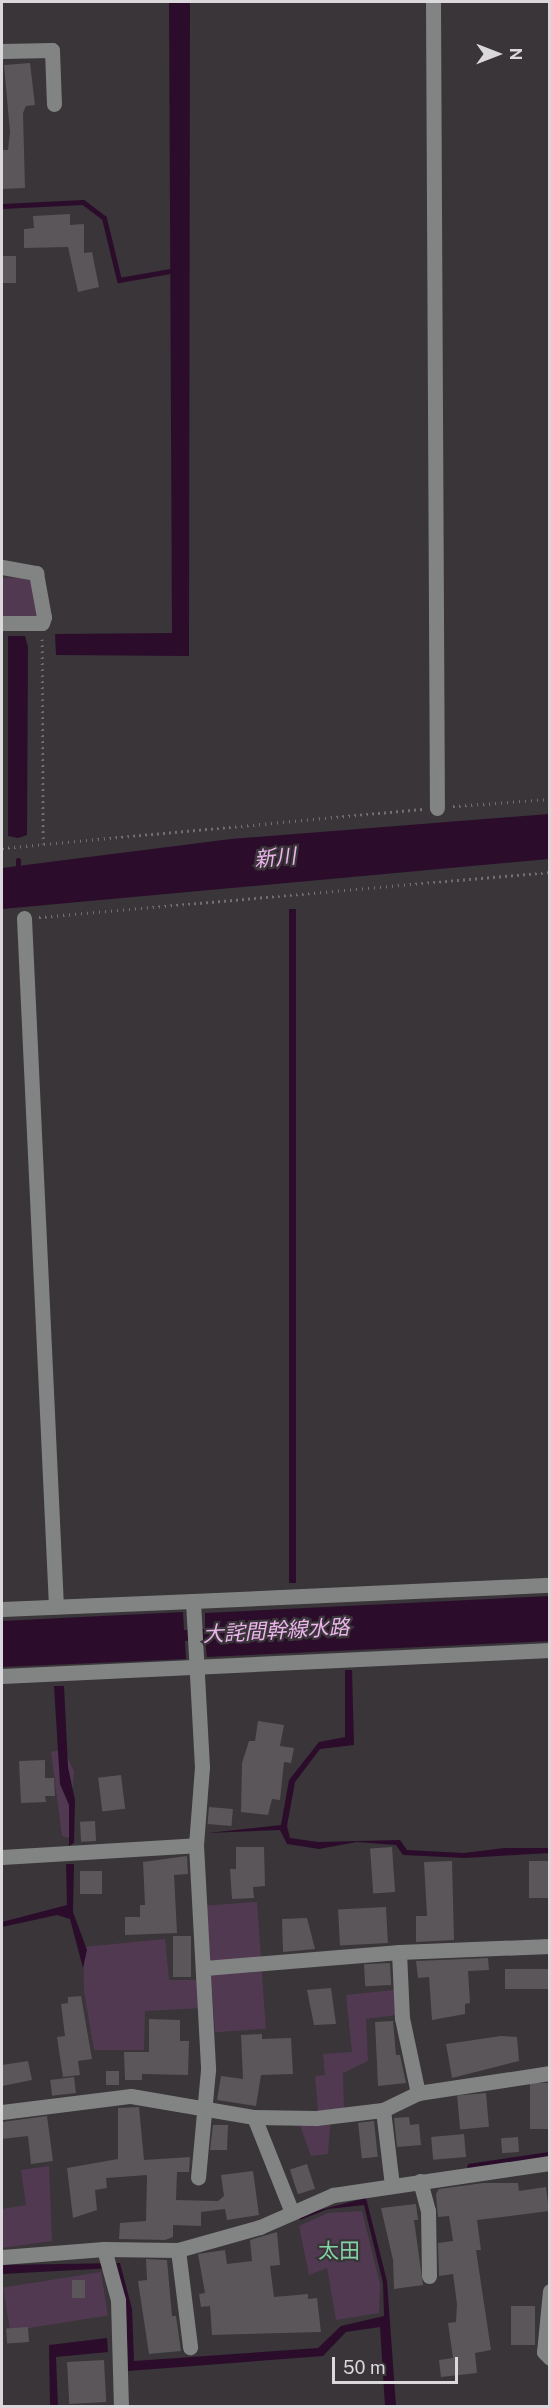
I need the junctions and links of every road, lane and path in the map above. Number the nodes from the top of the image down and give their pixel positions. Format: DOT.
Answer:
graph roads {
  1 [pos="433,2"];
  2 [pos="2,51"];
  3 [pos="54,104"];
  4 [pos="2,567"];
  5 [pos="2,623"];
  6 [pos="42,623"];
  7 [pos="549,799"];
  8 [pos="437,808"];
  9 [pos="43,844"];
  10 [pos="2,848"];
  11 [pos="549,872"];
  12 [pos="24,918"];
  13 [pos="549,1585"];
  14 [pos="193,1601"];
  15 [pos="56,1606"];
  16 [pos="2,1609"];
  17 [pos="549,1650"];
  18 [pos="198,1667"];
  19 [pos="2,1676"];
  20 [pos="196,1845"];
  21 [pos="2,1857"];
  22 [pos="549,1947"];
  23 [pos="399,1952"];
  24 [pos="205,1968"];
  25 [pos="549,2073"];
  26 [pos="418,2093"];
  27 [pos="205,2107"];
  28 [pos="383,2110"];
  29 [pos="2,2112"];
  30 [pos="254,2117"];
  31 [pos="549,2164"];
  32 [pos="198,2178"];
  33 [pos="420,2181"];
  34 [pos="392,2185"];
  35 [pos="291,2210"];
  36 [pos="178,2250"];
  37 [pos="105,2253"];
  38 [pos="2,2257"];
  39 [pos="429,2276"];
  40 [pos="549,2290"];
  41 [pos="190,2347"];
  42 [pos="549,2358"];
  43 [pos="121,2406"];
  1 -- 8 [label="street"];
  2 -- 3 [label="street"];
  4 -- 6 [label="street"];
  5 -- 6 [label="street"];
  6 -- 9 [label="path"];
  7 -- 8 [label="path"];
  8 -- 9 [label="path"];
  9 -- 10 [label="path"];
  11 -- 12 [label="path"];
  12 -- 15 [label="street"];
  13 -- 14 [label="street"];
  14 -- 15 [label="street"];
  14 -- 18 [label="street"];
  15 -- 16 [label="street"];
  17 -- 18 [label="street"];
  18 -- 19 [label="street"];
  18 -- 20 [label="street"];
  20 -- 21 [label="street"];
  20 -- 24 [label="street"];
  22 -- 23 [label="street"];
  23 -- 24 [label="street"];
  23 -- 26 [label="street"];
  24 -- 27 [label="street"];
  25 -- 26 [label="street"];
  26 -- 28 [label="street"];
  27 -- 29 [label="street"];
  27 -- 30 [label="street"];
  27 -- 32 [label="street"];
  28 -- 30 [label="street"];
  28 -- 34 [label="street"];
  30 -- 35 [label="street"];
  31 -- 33 [label="street"];
  33 -- 34 [label="street"];
  33 -- 39 [label="street"];
  34 -- 35 [label="street"];
  35 -- 36 [label="street"];
  36 -- 37 [label="street"];
  36 -- 41 [label="street"];
  37 -- 38 [label="street"];
  37 -- 43 [label="street"];
  40 -- 42 [label="street"];
}
